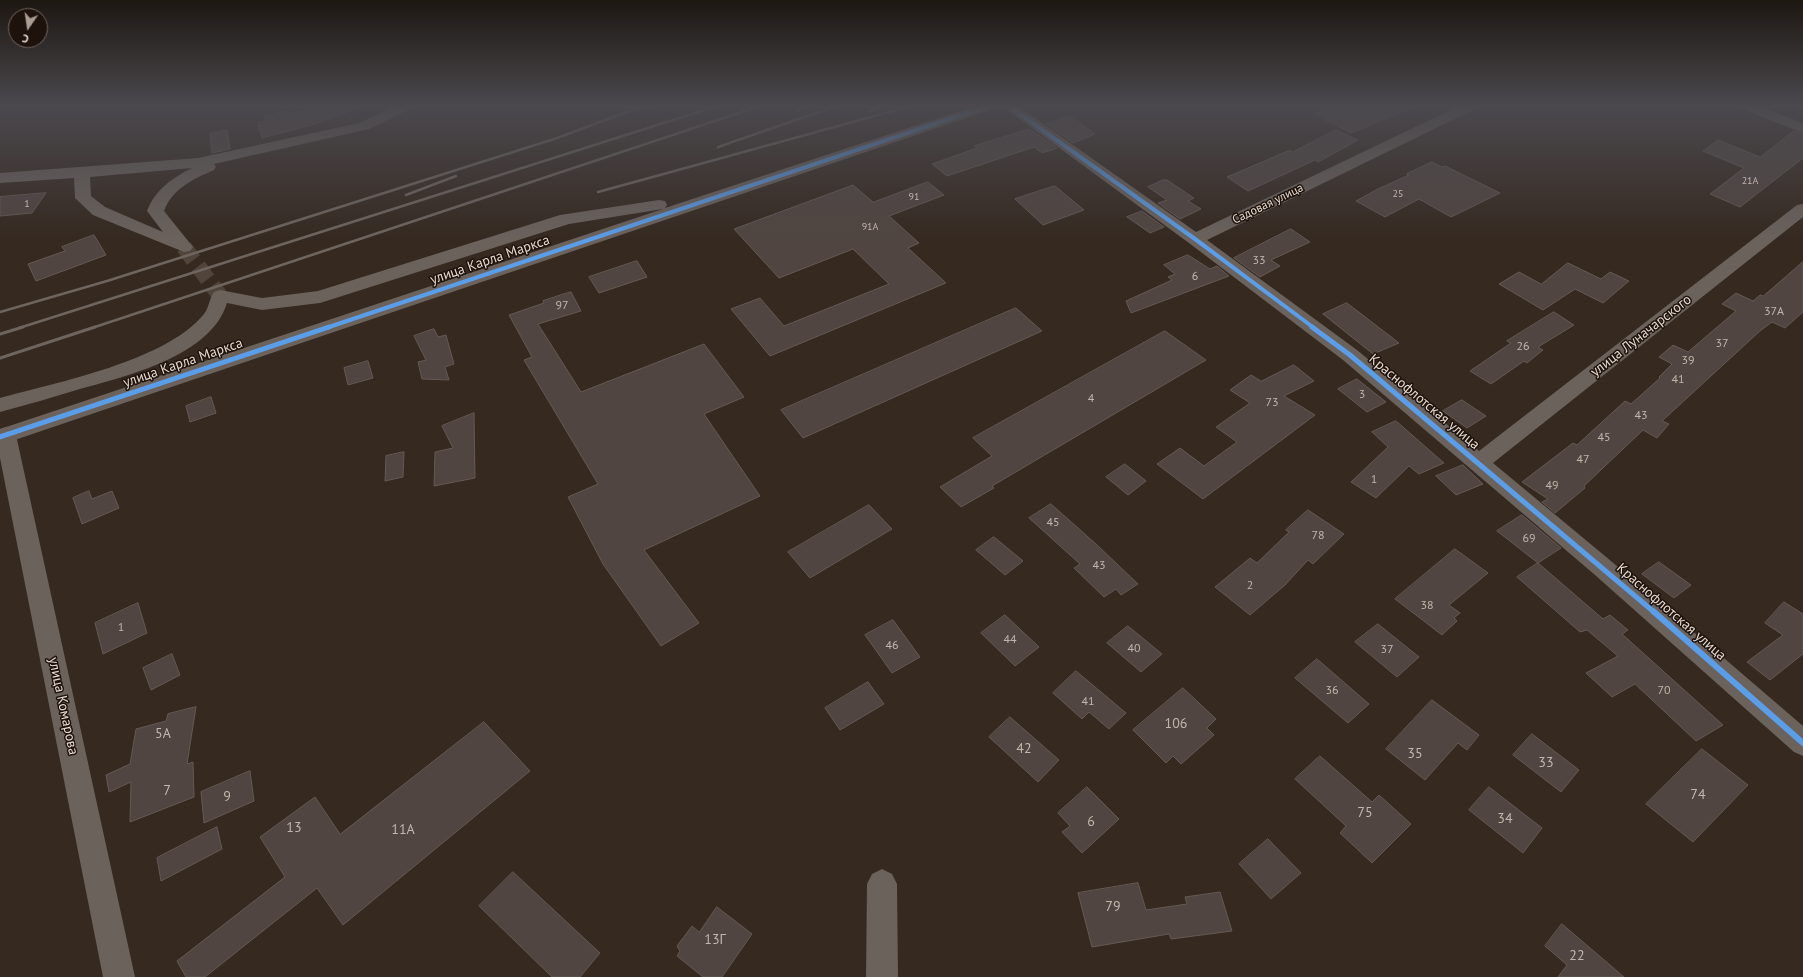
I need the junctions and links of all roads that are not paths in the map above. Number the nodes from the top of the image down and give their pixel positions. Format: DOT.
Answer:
graph roads {
  1 [pos="250,152"];
  2 [pos="851,152"];
  3 [pos="1073,152"];
  4 [pos="1376,152"];
  5 [pos="235,155"];
  6 [pos="82,173"];
  7 [pos="0,178"];
  8 [pos="717,196"];
  9 [pos="1803,209"];
  10 [pos="1195,239"];
  11 [pos="0,405"];
  12 [pos="3,436"];
  13 [pos="1479,463"];
  14 [pos="1803,744"];
  15 [pos="882,884"];
  16 [pos="119,977"];
  17 [pos="882,977"];
  1 -- 5 [label="street"];
  2 -- 8 [label="street, улица Карла Маркса"];
  3 -- 10 [label="street, Краснофлотская улица"];
  4 -- 10 [label="street, Садовая улица"];
  5 -- 6 [label="street"];
  5 -- 6 [label="street"];
  6 -- 7 [label="street"];
  8 -- 11 [label="street"];
  8 -- 12 [label="street, улица Карла Маркса"];
  9 -- 13 [label="street, улица Луначарского"];
  10 -- 13 [label="street, Краснофлотская улица"];
  12 -- 16 [label="street, улица Комарова"];
  13 -- 14 [label="street, Краснофлотская улица"];
  15 -- 17 [label="street"];
}
